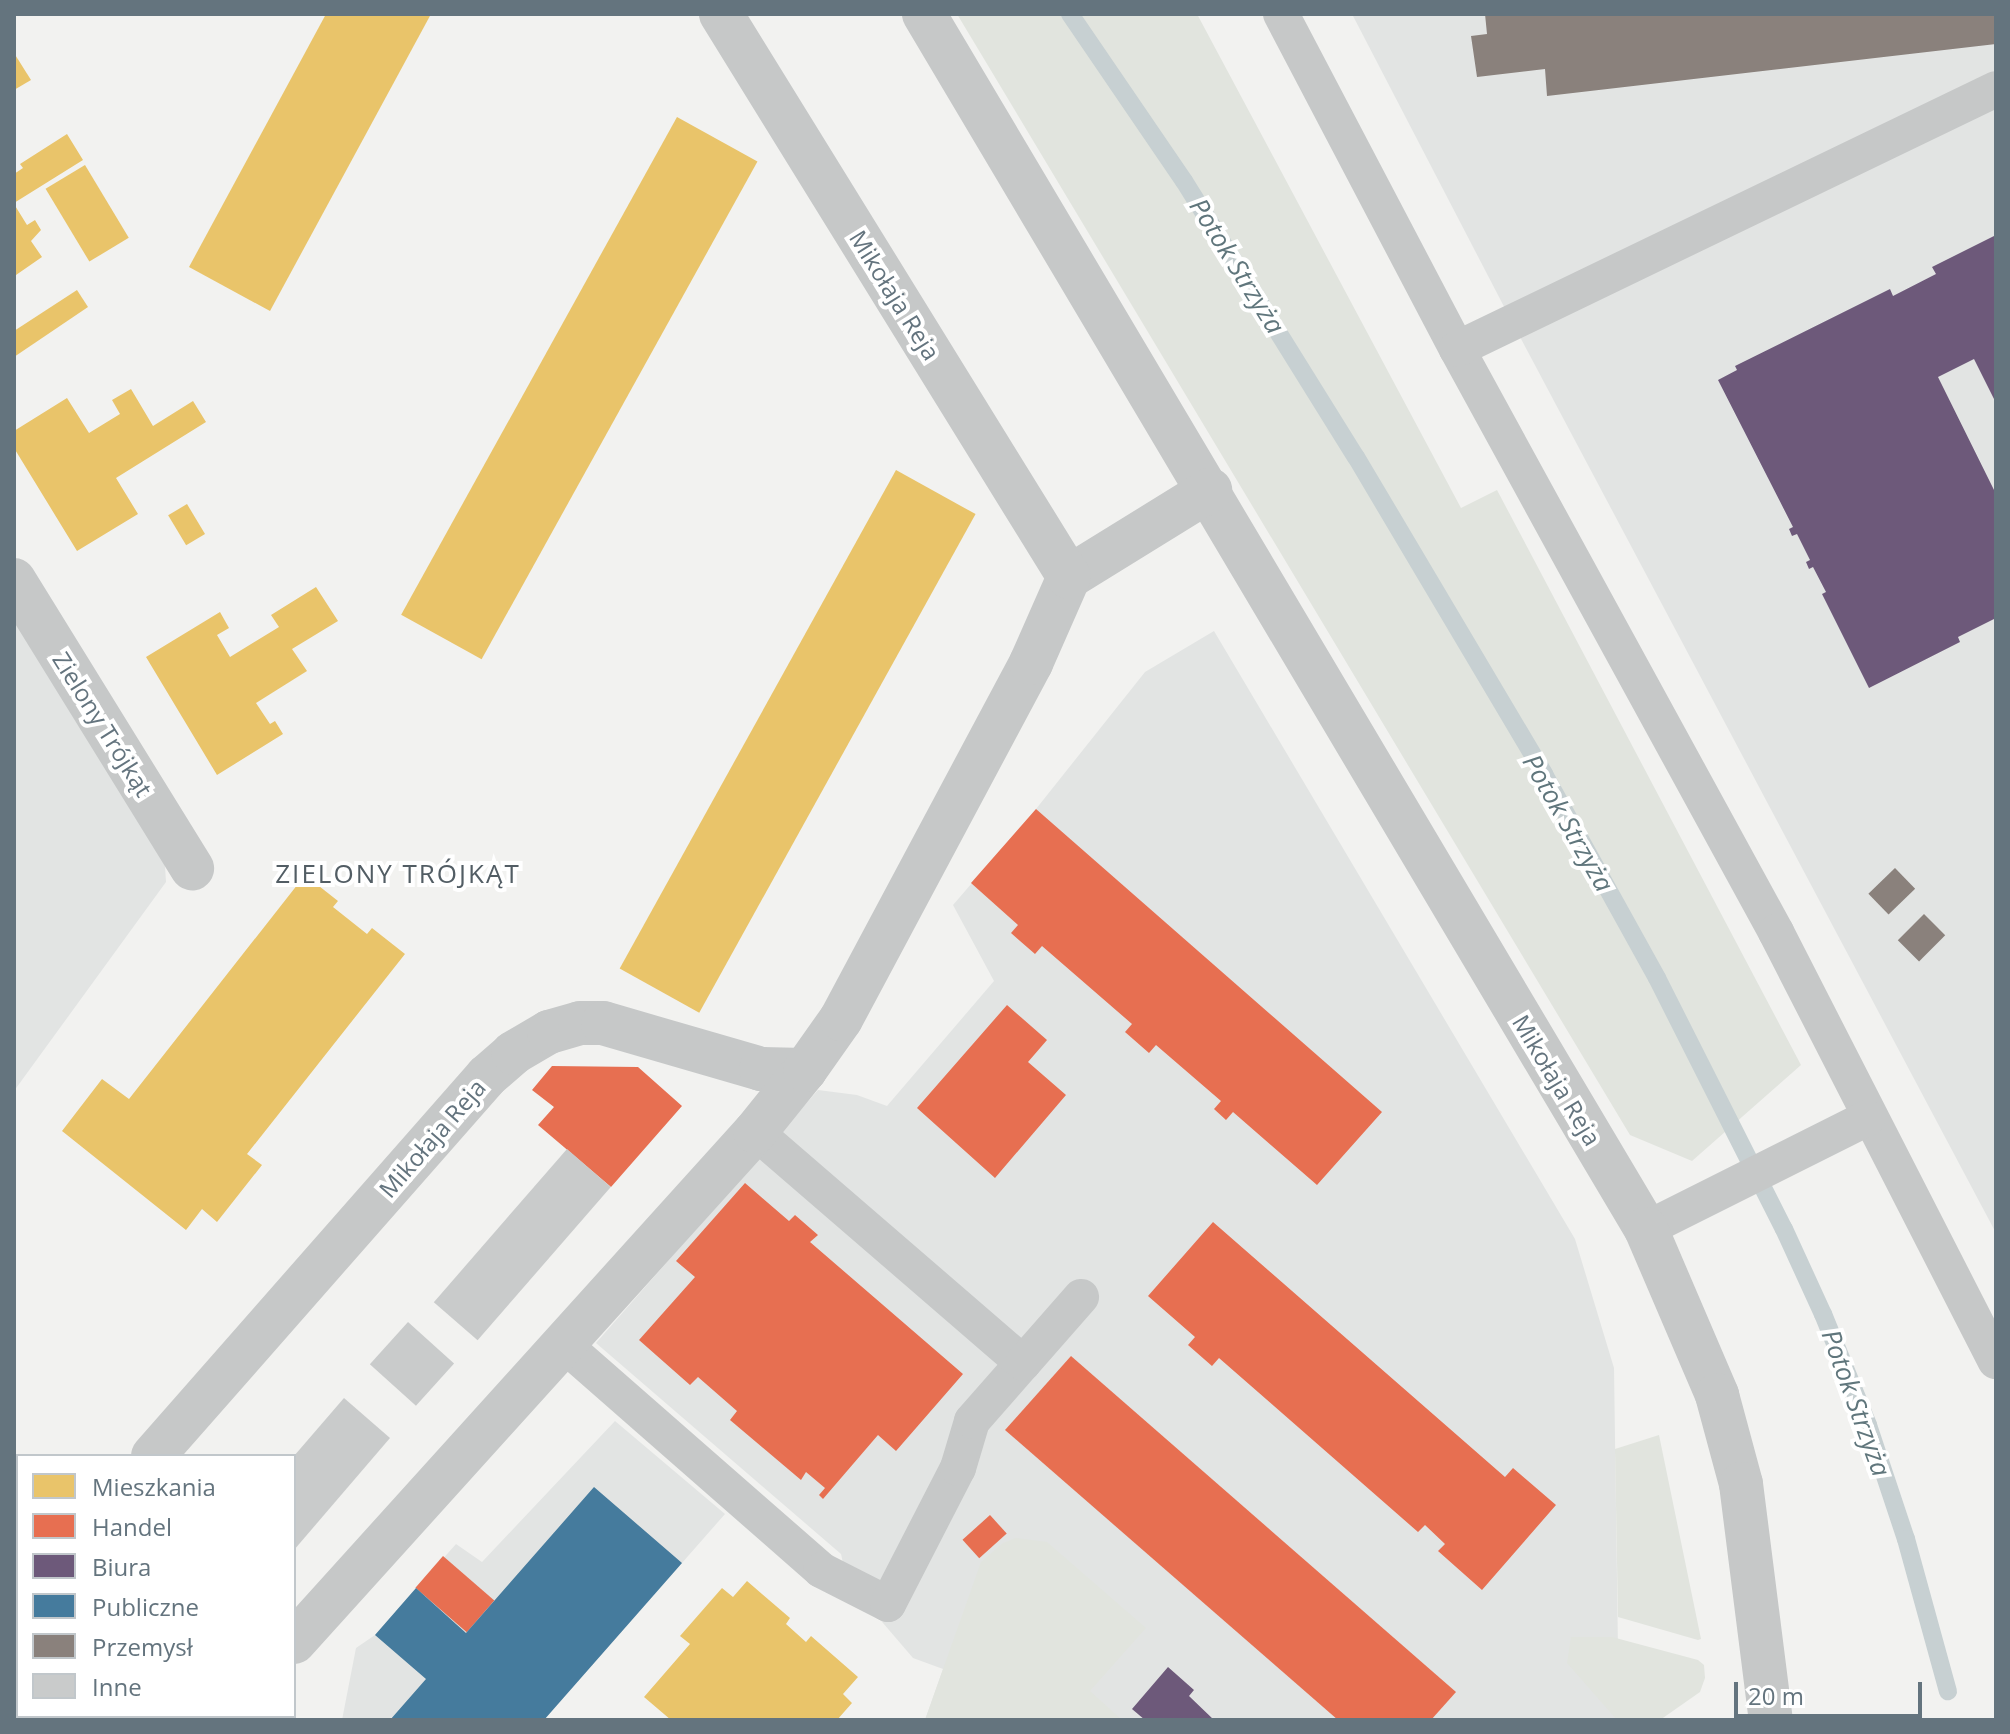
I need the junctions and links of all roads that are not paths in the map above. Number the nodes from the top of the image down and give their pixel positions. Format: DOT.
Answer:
graph roads {
  1 [pos="721,14"];
  2 [pos="924,14"];
  3 [pos="1281,14"];
  4 [pos="1996,89"];
  5 [pos="1457,349"];
  6 [pos="1210,490"];
  7 [pos="1069,577"];
  8 [pos="14,580"];
  9 [pos="192,868"];
  10 [pos="805,1070"];
  11 [pos="1868,1118"];
  12 [pos="755,1132"];
  13 [pos="1646,1229"];
  14 [pos="1081,1297"];
  15 [pos="562,1343"];
  16 [pos="1996,1361"];
  17 [pos="1023,1363"];
  18 [pos="155,1454"];
  19 [pos="299,1632"];
  20 [pos="1771,1720"];
  1 -- 7 [label="street, Mikołaja Reja"];
  2 -- 6 [label="street, Mikołaja Reja"];
  3 -- 5 [label="lane"];
  4 -- 5 [label="lane"];
  5 -- 11 [label="lane"];
  6 -- 7 [label="street"];
  6 -- 13 [label="street, Mikołaja Reja"];
  7 -- 10 [label="street"];
  8 -- 9 [label="street, Zielony Trójkąt"];
  10 -- 12 [label="street"];
  10 -- 18 [label="street, Mikołaja Reja"];
  11 -- 13 [label="lane"];
  11 -- 16 [label="lane"];
  12 -- 15 [label="street"];
  12 -- 17 [label="lane"];
  13 -- 20 [label="street, Mikołaja Reja"];
  14 -- 17 [label="lane"];
  15 -- 17 [label="lane"];
  15 -- 19 [label="street"];
}
